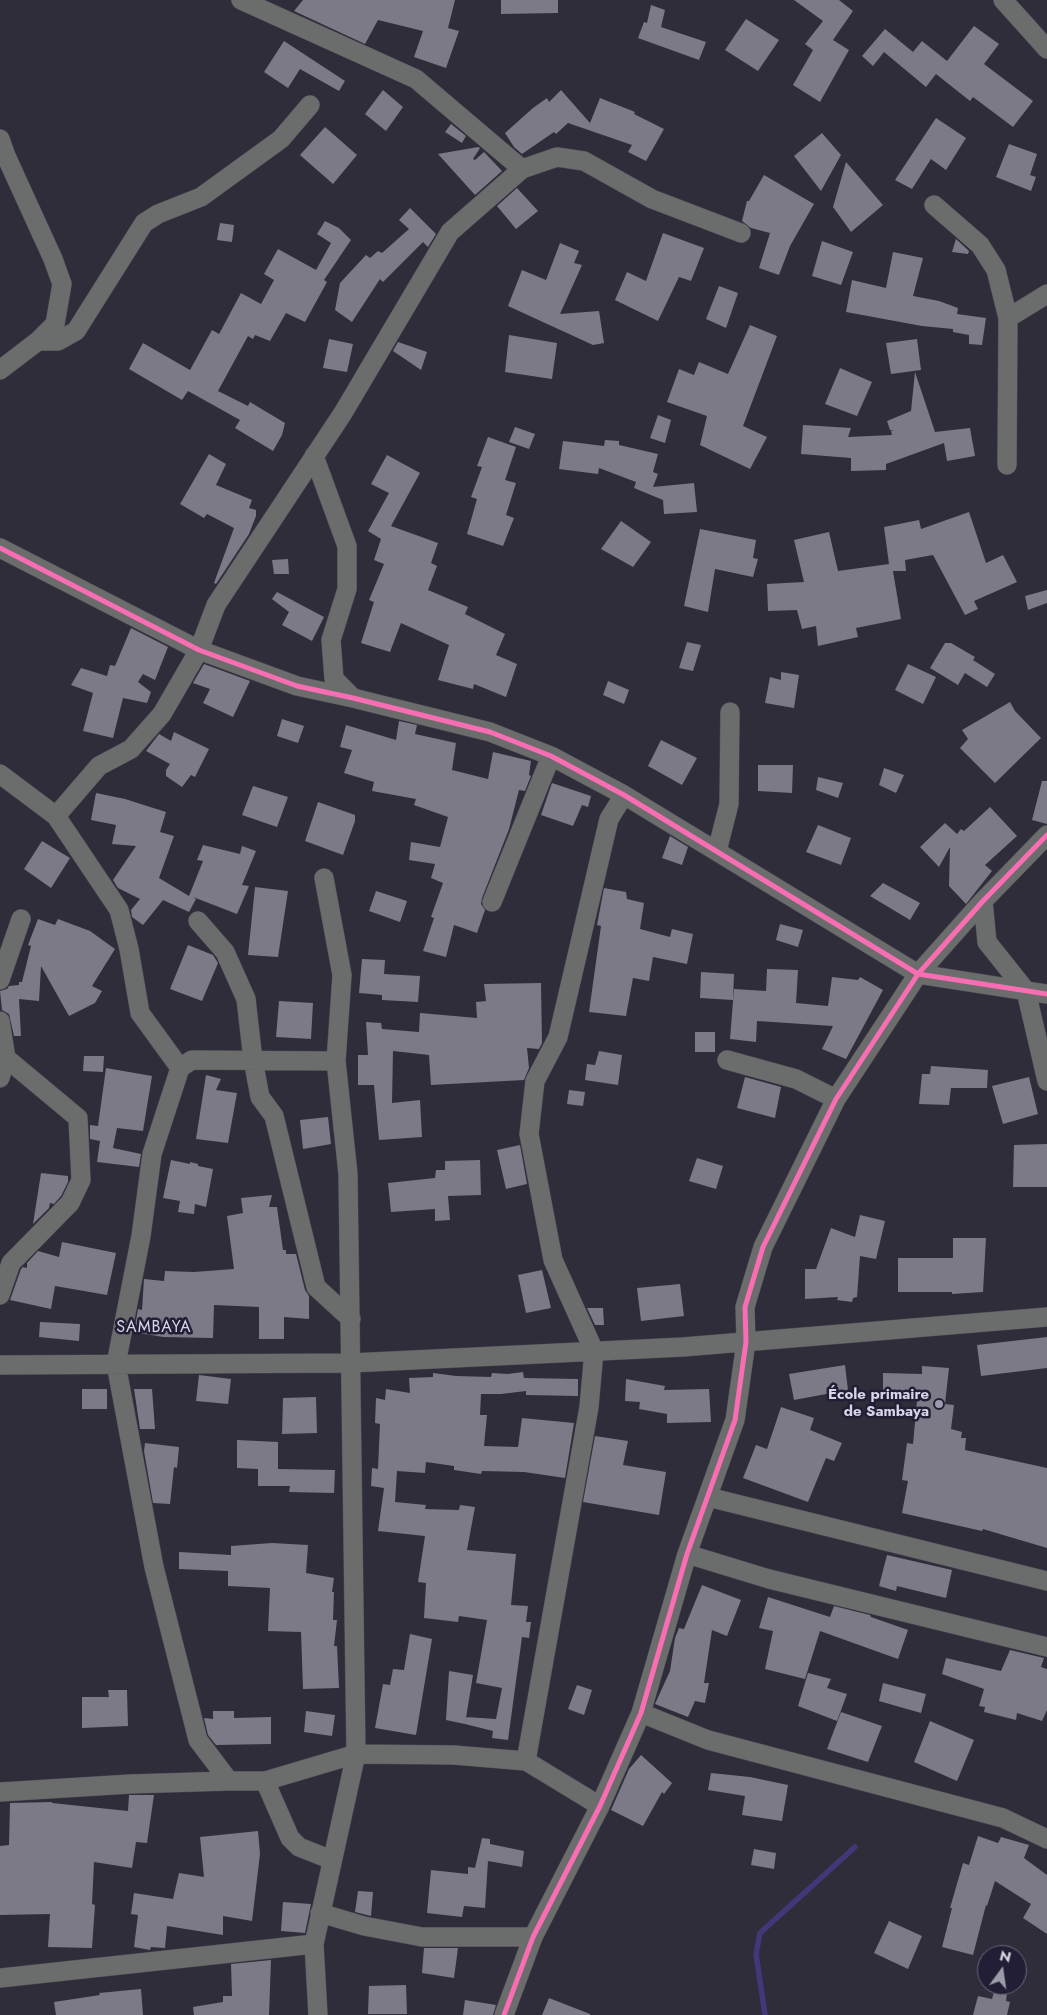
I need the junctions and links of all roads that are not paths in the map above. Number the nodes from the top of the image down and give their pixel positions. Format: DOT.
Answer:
graph roads {
  1 [pos="241,0"];
  2 [pos="1003,0"];
  3 [pos="1047,50"];
  4 [pos="310,105"];
  5 [pos="0,139"];
  6 [pos="522,169"];
  7 [pos="934,205"];
  8 [pos="741,233"];
  9 [pos="1047,294"];
  10 [pos="1008,318"];
  11 [pos="38,341"];
  12 [pos="0,370"];
  13 [pos="314,456"];
  14 [pos="1007,465"];
  15 [pos="0,548"];
  16 [pos="199,650"];
  17 [pos="353,698"];
  18 [pos="730,712"];
  19 [pos="551,756"];
  20 [pos="0,774"];
  21 [pos="624,795"];
  22 [pos="56,816"];
  23 [pos="1047,836"];
  24 [pos="717,852"];
  25 [pos="324,878"];
  26 [pos="983,901"];
  27 [pos="492,902"];
  28 [pos="21,919"];
  29 [pos="198,921"];
  30 [pos="918,974"];
  31 [pos="0,980"];
  32 [pos="1026,991"];
  33 [pos="1047,994"];
  34 [pos="0,1021"];
  35 [pos="6,1058"];
  36 [pos="253,1060"];
  37 [pos="727,1060"];
  38 [pos="336,1061"];
  39 [pos="180,1068"];
  40 [pos="0,1078"];
  41 [pos="1047,1081"];
  42 [pos="836,1099"];
  43 [pos="0,1295"];
  44 [pos="1047,1317"];
  45 [pos="351,1319"];
  46 [pos="746,1342"];
  47 [pos="594,1351"];
  48 [pos="351,1363"];
  49 [pos="116,1364"];
  50 [pos="0,1365"];
  51 [pos="708,1497"];
  52 [pos="687,1554"];
  53 [pos="1047,1581"];
  54 [pos="1047,1647"];
  55 [pos="641,1713"];
  56 [pos="356,1754"];
  57 [pos="526,1761"];
  58 [pos="229,1781"];
  59 [pos="265,1781"];
  60 [pos="0,1792"];
  61 [pos="600,1806"];
  62 [pos="1047,1839"];
  63 [pos="332,1860"];
  64 [pos="320,1913"];
  65 [pos="533,1937"];
  66 [pos="314,1944"];
  67 [pos="0,1978"];
  68 [pos="318,2015"];
  69 [pos="504,2015"];
  1 -- 6 [label="street"];
  2 -- 3 [label="street"];
  4 -- 11 [label="street"];
  5 -- 11 [label="street"];
  6 -- 8 [label="street"];
  6 -- 13 [label="street"];
  7 -- 10 [label="street"];
  9 -- 10 [label="street"];
  10 -- 14 [label="street"];
  11 -- 12 [label="street"];
  13 -- 16 [label="street"];
  13 -- 17 [label="street"];
  15 -- 16 [label="street"];
  16 -- 17 [label="street"];
  16 -- 22 [label="street"];
  17 -- 19 [label="street"];
  18 -- 24 [label="street"];
  19 -- 21 [label="street"];
  19 -- 27 [label="street"];
  20 -- 22 [label="street"];
  21 -- 24 [label="street"];
  21 -- 47 [label="street"];
  22 -- 39 [label="street"];
  23 -- 26 [label="street"];
  24 -- 30 [label="street"];
  25 -- 38 [label="street"];
  26 -- 30 [label="street"];
  26 -- 32 [label="street"];
  28 -- 31 [label="street"];
  29 -- 36 [label="street"];
  30 -- 32 [label="street"];
  30 -- 42 [label="street"];
  32 -- 33 [label="street"];
  32 -- 41 [label="street"];
  34 -- 35 [label="street"];
  35 -- 40 [label="street"];
  35 -- 43 [label="street"];
  36 -- 38 [label="street"];
  36 -- 39 [label="street"];
  36 -- 45 [label="street"];
  37 -- 42 [label="street"];
  38 -- 45 [label="street"];
  39 -- 49 [label="street"];
  42 -- 46 [label="street"];
  44 -- 46 [label="street"];
  45 -- 48 [label="street"];
  46 -- 47 [label="street"];
  46 -- 51 [label="street"];
  47 -- 48 [label="street"];
  47 -- 57 [label="street"];
  48 -- 49 [label="street"];
  48 -- 56 [label="street"];
  49 -- 50 [label="street"];
  49 -- 58 [label="street"];
  51 -- 52 [label="street"];
  51 -- 53 [label="street"];
  52 -- 54 [label="street"];
  52 -- 55 [label="street"];
  55 -- 61 [label="street"];
  55 -- 62 [label="street"];
  56 -- 57 [label="street"];
  56 -- 59 [label="street"];
  56 -- 63 [label="street"];
  57 -- 61 [label="street"];
  58 -- 59 [label="street"];
  58 -- 60 [label="street"];
  59 -- 63 [label="street"];
  61 -- 65 [label="street"];
  63 -- 64 [label="street"];
  64 -- 65 [label="street"];
  64 -- 66 [label="street"];
  65 -- 69 [label="street"];
  66 -- 67 [label="street"];
  66 -- 68 [label="street"];
}
